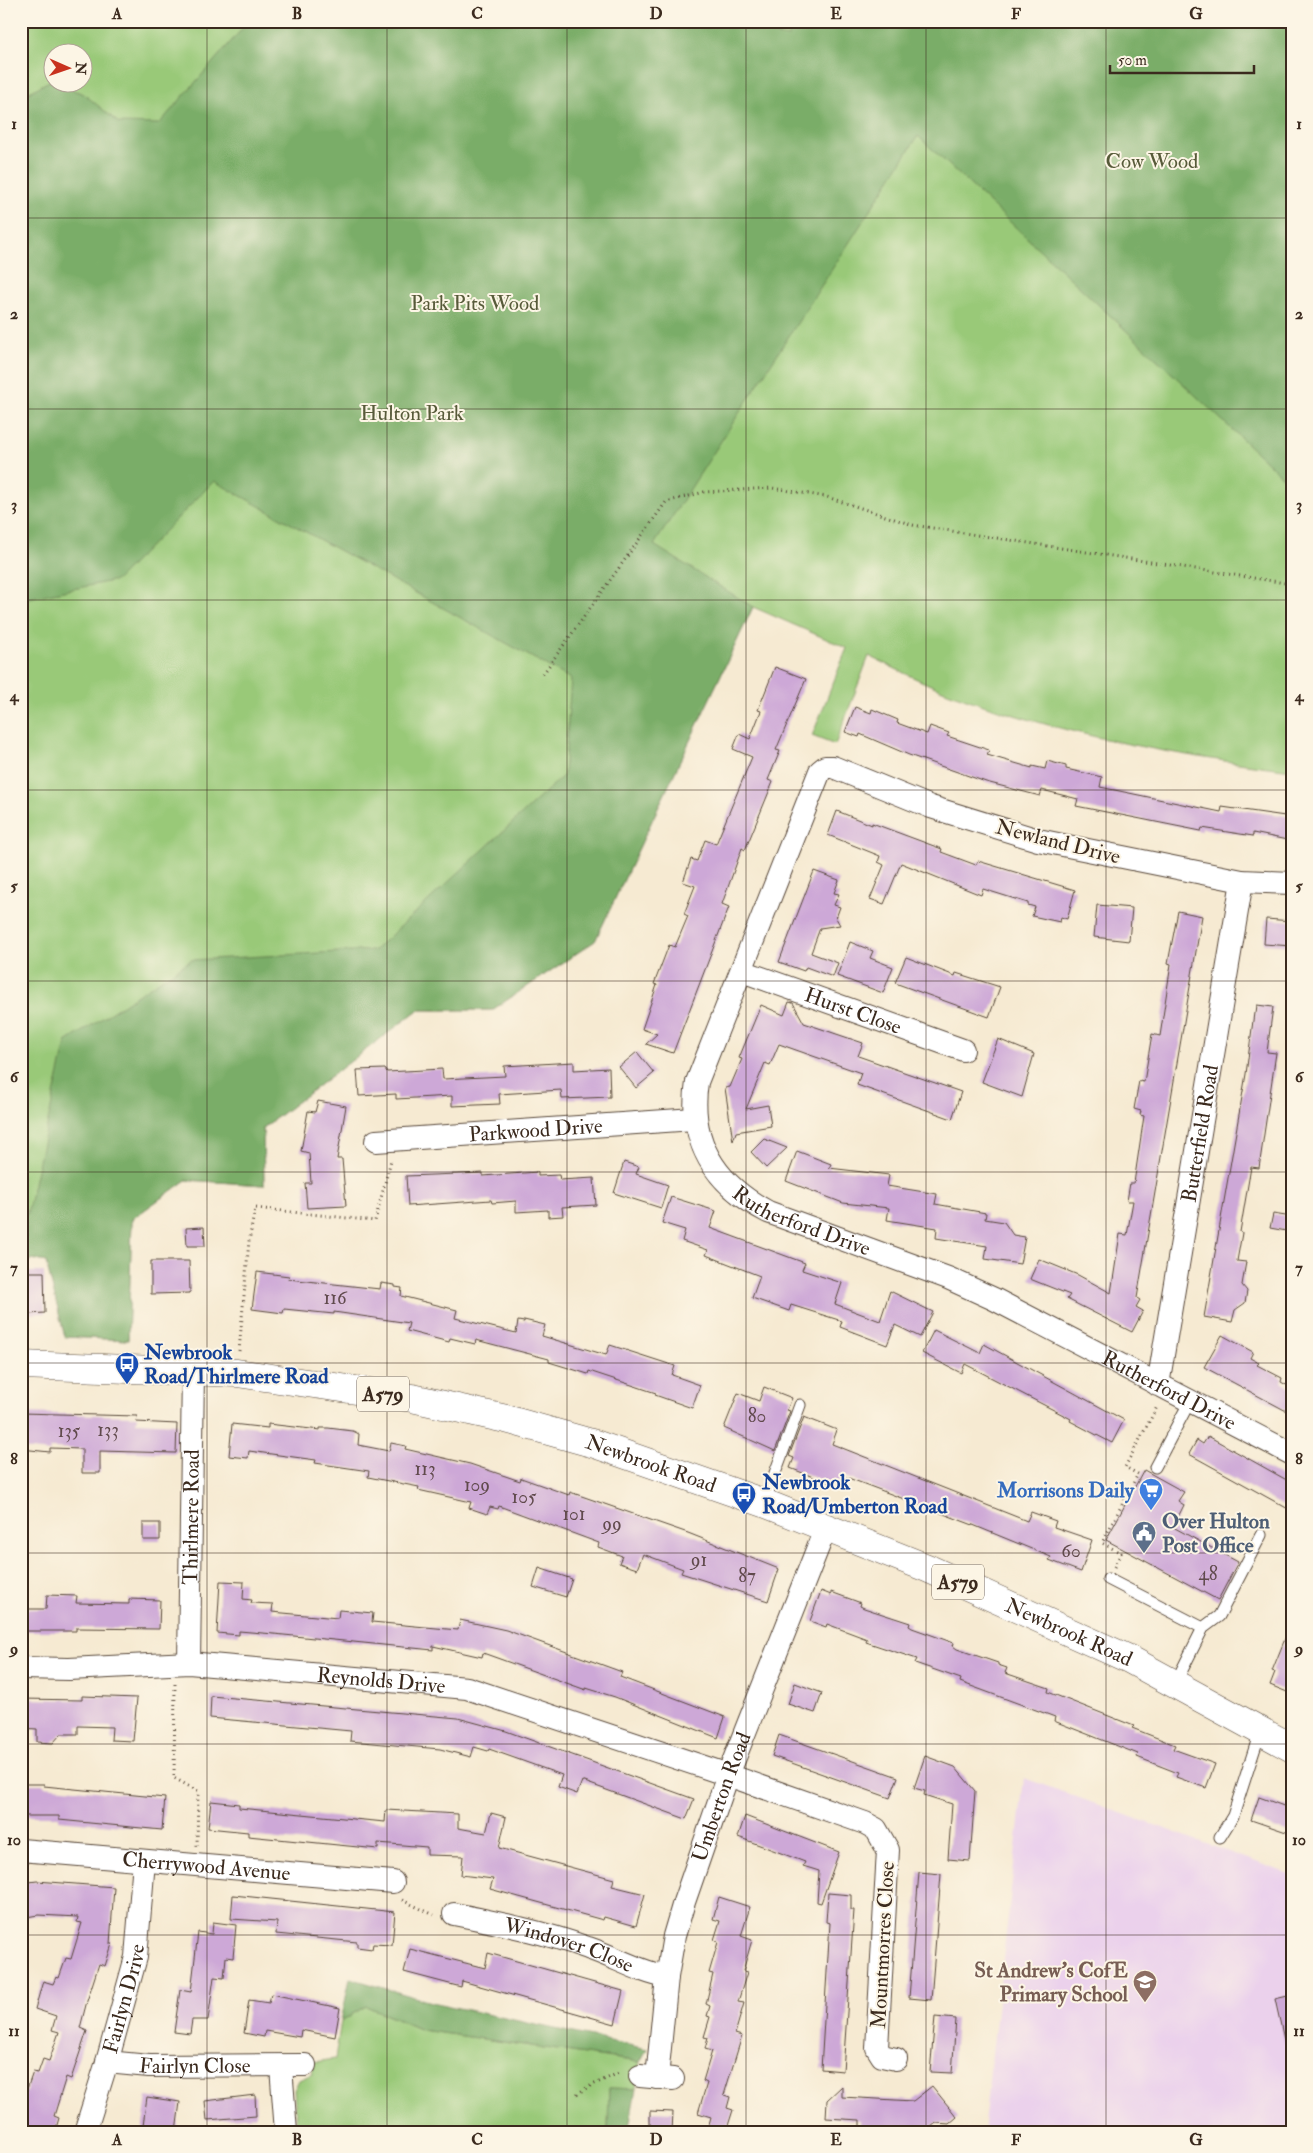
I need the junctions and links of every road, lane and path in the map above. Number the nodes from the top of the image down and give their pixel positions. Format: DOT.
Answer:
graph roads {
  1 [pos="1292,584"];
  2 [pos="543,674"];
  3 [pos="833,767"];
  4 [pos="1242,881"];
  5 [pos="1292,884"];
  6 [pos="742,970"];
  7 [pos="963,1051"];
  8 [pos="694,1119"];
  9 [pos="381,1142"];
  10 [pos="21,1365"];
  11 [pos="193,1371"];
  12 [pos="237,1373"];
  13 [pos="1162,1387"];
  14 [pos="1190,1401"];
  15 [pos="800,1405"];
  16 [pos="1292,1454"];
  17 [pos="1155,1466"];
  18 [pos="764,1503"];
  19 [pos="826,1527"];
  20 [pos="1261,1535"];
  21 [pos="1108,1579"];
  22 [pos="1203,1628"];
  23 [pos="182,1663"];
  24 [pos="21,1668"];
  25 [pos="1175,1684"];
  26 [pos="1260,1732"];
  27 [pos="1292,1748"];
  28 [pos="728,1775"];
  29 [pos="1220,1836"];
  30 [pos="21,1850"];
  31 [pos="144,1861"];
  32 [pos="196,1865"];
  33 [pos="393,1882"];
  34 [pos="462,1922"];
  35 [pos="667,1977"];
  36 [pos="896,2058"];
  37 [pos="107,2062"];
  38 [pos="305,2065"];
  39 [pos="281,2066"];
  40 [pos="657,2078"];
  41 [pos="578,2094"];
  42 [pos="84,2132"];
  43 [pos="286,2132"];
  1 -- 2 [label="path"];
  3 -- 4 [label="street, Newland Drive"];
  3 -- 6 [label="street, Rutherford Drive"];
  4 -- 5 [label="street, Newland Drive"];
  4 -- 13 [label="street, Butterfield Road"];
  6 -- 7 [label="street, Hurst Close"];
  6 -- 8 [label="street, Rutherford Drive"];
  8 -- 9 [label="street, Parkwood Drive"];
  8 -- 13 [label="street, Rutherford Drive"];
  9 -- 12 [label="path"];
  10 -- 11 [label="highway, Newbrook Road / A579"];
  11 -- 12 [label="highway, Newbrook Road / A579"];
  11 -- 23 [label="street, Thirlmere Road"];
  12 -- 18 [label="highway, Newbrook Road / A579"];
  13 -- 14 [label="street, Rutherford Drive"];
  13 -- 21 [label="path"];
  14 -- 16 [label="street, Rutherford Drive"];
  14 -- 17 [label="lane"];
  15 -- 18 [label="lane"];
  18 -- 19 [label="highway, Newbrook Road / A579"];
  19 -- 25 [label="highway, Newbrook Road / A579"];
  19 -- 28 [label="street, Umberton Road"];
  20 -- 22 [label="lane"];
  21 -- 22 [label="lane"];
  22 -- 25 [label="lane"];
  23 -- 24 [label="street, Reynolds Drive"];
  23 -- 28 [label="street, Reynolds Drive"];
  23 -- 32 [label="path"];
  25 -- 26 [label="highway, Newbrook Road / A579"];
  26 -- 27 [label="highway, Newbrook Road / A579"];
  26 -- 29 [label="lane"];
  28 -- 35 [label="street, Umberton Road"];
  28 -- 36 [label="street, Mountmorres Close"];
  30 -- 31 [label="street, Cherrywood Avenue"];
  31 -- 32 [label="street, Cherrywood Avenue"];
  31 -- 37 [label="street, Fairlyn Drive"];
  32 -- 33 [label="street, Cherrywood Avenue"];
  33 -- 34 [label="path"];
  34 -- 35 [label="street, Windover Close"];
  35 -- 40 [label="street, Umberton Road"];
  37 -- 39 [label="street, Fairlyn Close"];
  37 -- 42 [label="street, Fairlyn Drive"];
  38 -- 39 [label="street, Fairlyn Close"];
  39 -- 43 [label="street, Fairlyn Close"];
  40 -- 41 [label="path"];
}
